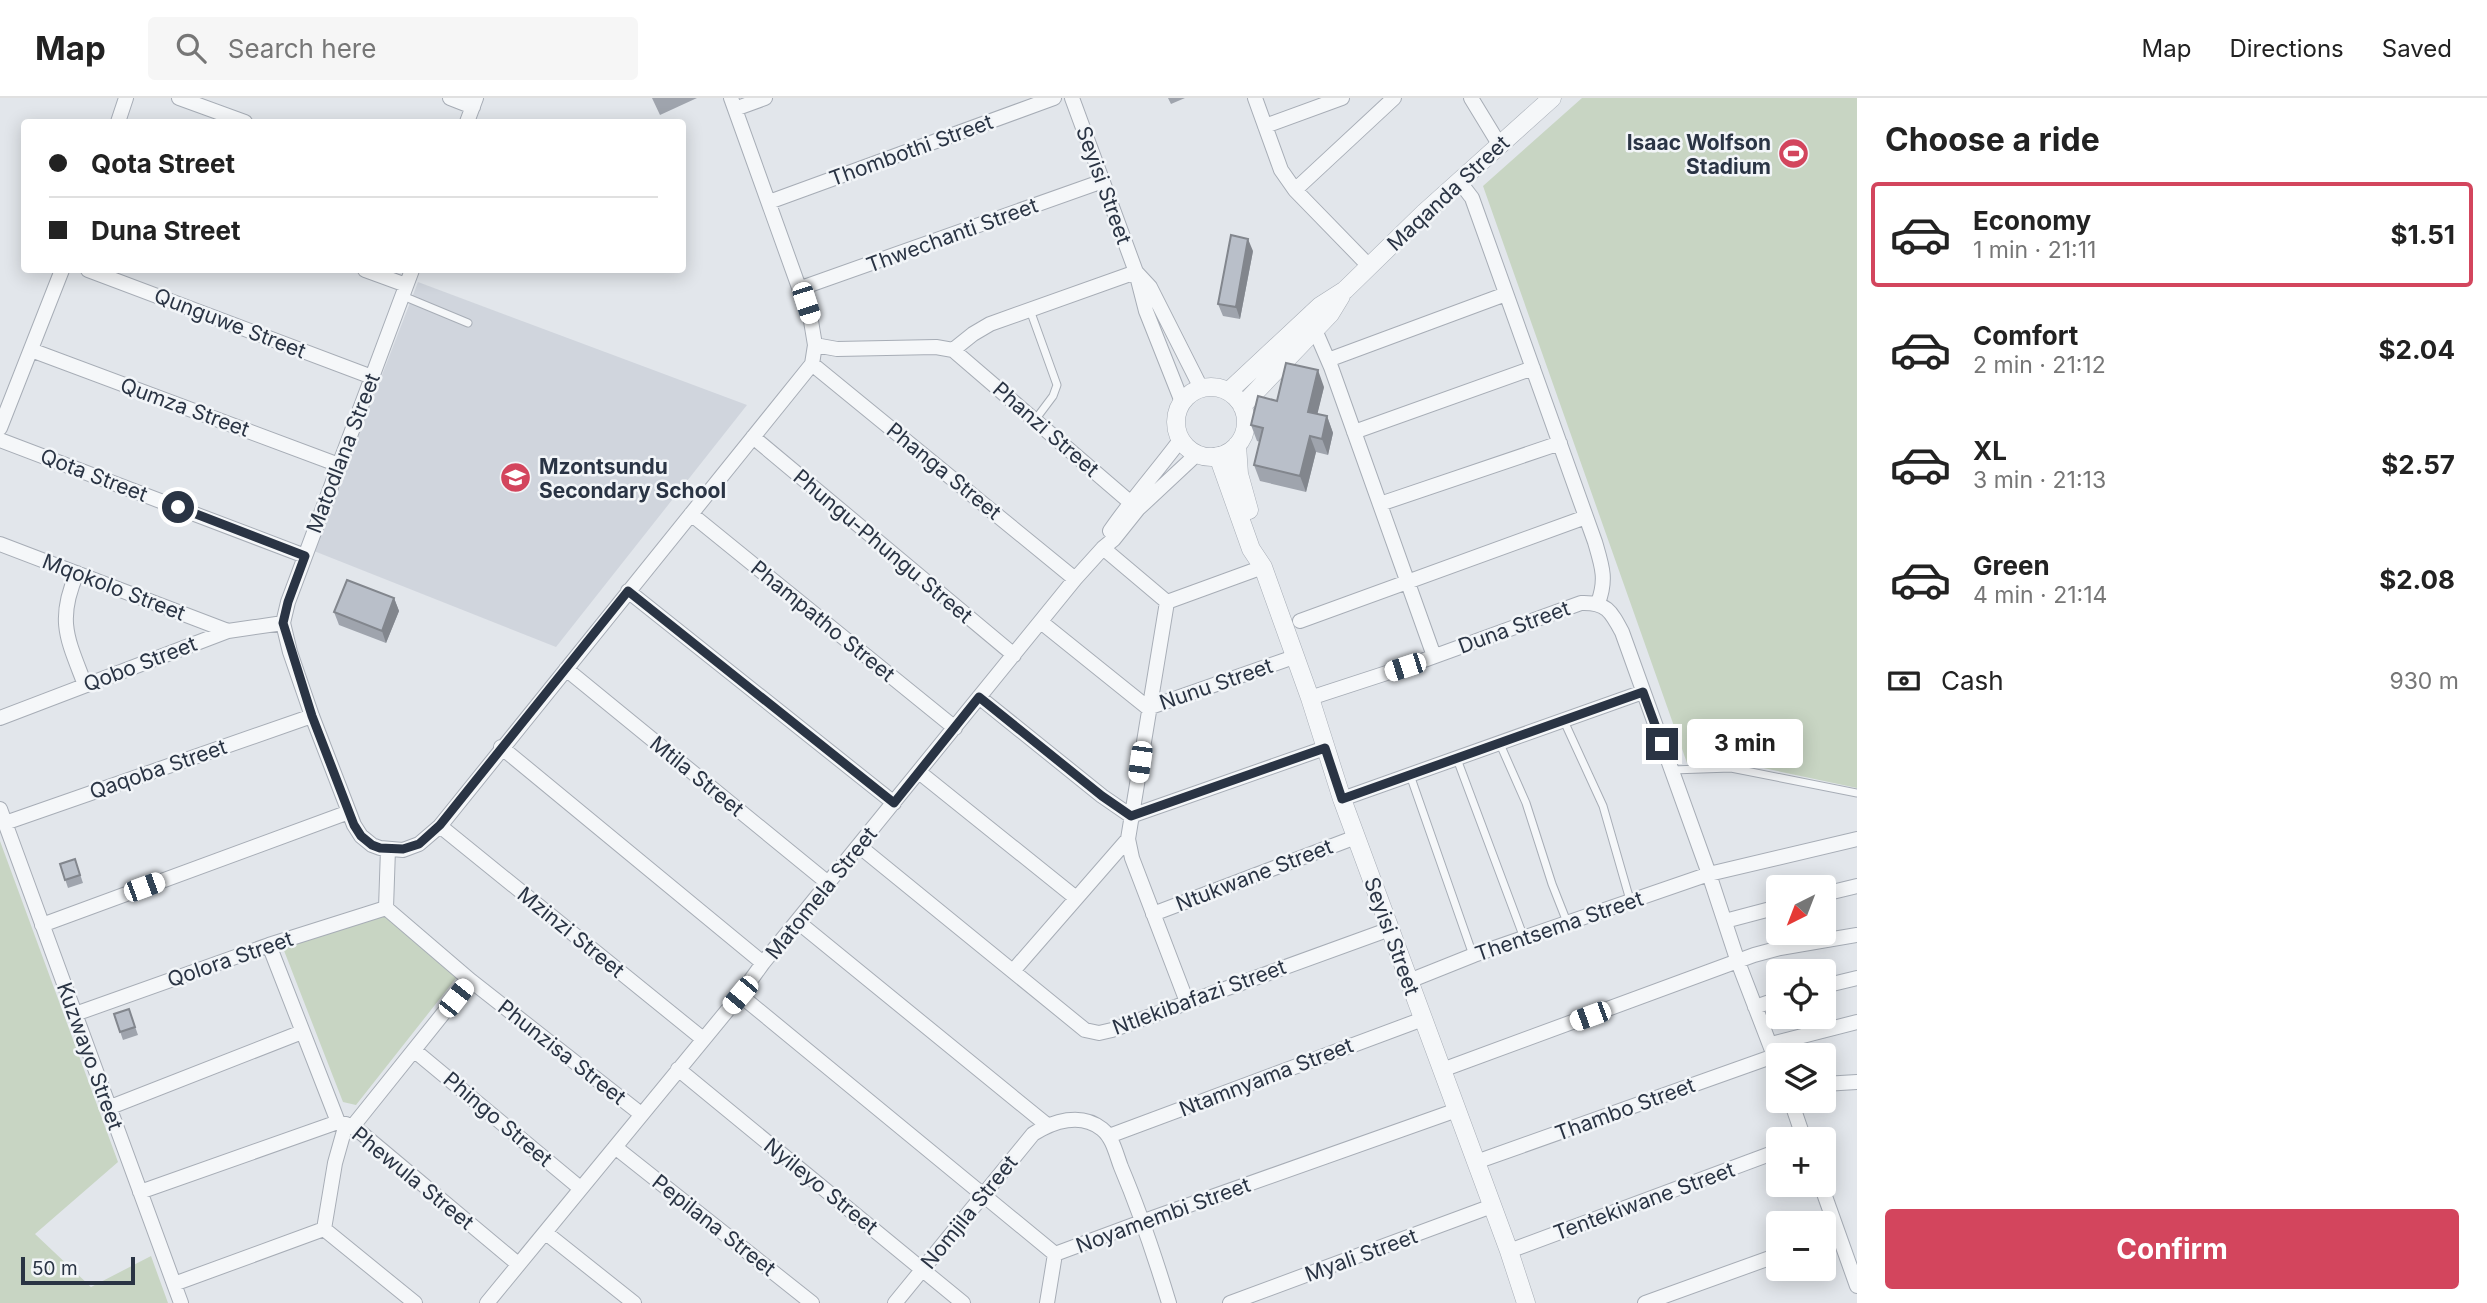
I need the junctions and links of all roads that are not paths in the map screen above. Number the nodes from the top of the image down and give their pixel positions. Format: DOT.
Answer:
graph roads {
  1 [pos="126,98"];
  2 [pos="179,98"];
  3 [pos="450,98"];
  4 [pos="765,98"];
  5 [pos="1054,98"];
  6 [pos="1072,98"];
  7 [pos="1255,98"];
  8 [pos="1342,98"];
  9 [pos="1394,98"];
  10 [pos="1471,98"];
  11 [pos="1552,98"];
  12 [pos="475,102"];
  13 [pos="733,103"];
  14 [pos="119,119"];
  15 [pos="237,119"];
  16 [pos="468,119"];
  17 [pos="1265,126"];
  18 [pos="1499,144"];
  19 [pos="1103,181"];
  20 [pos="1459,181"];
  21 [pos="1295,190"];
  22 [pos="769,202"];
  23 [pos="1369,266"];
  24 [pos="1136,272"];
  25 [pos="61,273"];
  26 [pos="96,273"];
  27 [pos="371,273"];
  28 [pos="411,273"];
  29 [pos="801,288"];
  30 [pos="1345,290"];
  31 [pos="404,291"];
  32 [pos="1506,294"];
  33 [pos="1030,310"];
  34 [pos="468,323"];
  35 [pos="1315,330"];
  36 [pos="815,345"];
  37 [pos="31,350"];
  38 [pos="953,350"];
  39 [pos="1328,360"];
  40 [pos="812,364"];
  41 [pos="1533,368"];
  42 [pos="372,377"];
  43 [pos="1201,388"];
  44 [pos="1228,391"];
  45 [pos="1182,402"];
  46 [pos="1242,406"];
  47 [pos="1035,420"];
  48 [pos="0,428"];
  49 [pos="1354,432"];
  50 [pos="753,437"];
  51 [pos="1181,439"];
  52 [pos="0,440"];
  53 [pos="1560,443"];
  54 [pos="1237,445"];
  55 [pos="1197,454"];
  56 [pos="1218,456"];
  57 [pos="339,465"];
  58 [pos="1380,504"];
  59 [pos="1134,505"];
  60 [pos="691,514"];
  61 [pos="1586,517"];
  62 [pos="0,544"];
  63 [pos="1103,548"];
  64 [pos="305,556"];
  65 [pos="1263,567"];
  66 [pos="77,573"];
  67 [pos="1075,579"];
  68 [pos="1408,581"];
  69 [pos="628,591"];
  70 [pos="1162,597"];
  71 [pos="1598,603"];
  72 [pos="1300,621"];
  73 [pos="1041,622"];
  74 [pos="283,623"];
  75 [pos="228,631"];
  76 [pos="1013,655"];
  77 [pos="1434,656"];
  78 [pos="1294,657"];
  79 [pos="566,669"];
  80 [pos="85,685"];
  81 [pos="1643,692"];
  82 [pos="979,697"];
  83 [pos="1310,698"];
  84 [pos="1148,708"];
  85 [pos="312,716"];
  86 [pos="0,718"];
  87 [pos="1564,721"];
  88 [pos="955,728"];
  89 [pos="1500,743"];
  90 [pos="501,747"];
  91 [pos="1325,748"];
  92 [pos="1457,759"];
  93 [pos="1672,770"];
  94 [pos="919,772"];
  95 [pos="1410,775"];
  96 [pos="1857,793"];
  97 [pos="1342,799"];
  98 [pos="894,803"];
  99 [pos="0,808"];
  100 [pos="349,812"];
  101 [pos="1131,816"];
  102 [pos="5,823"];
  103 [pos="440,825"];
  104 [pos="1356,837"];
  105 [pos="1857,838"];
  106 [pos="1128,839"];
  107 [pos="859,846"];
  108 [pos="388,849"];
  109 [pos="1709,874"];
  110 [pos="828,883"];
  111 [pos="1857,886"];
  112 [pos="1836,891"];
  113 [pos="1076,898"];
  114 [pos="1630,900"];
  115 [pos="386,908"];
  116 [pos="1766,910"];
  117 [pos="1153,914"];
  118 [pos="1726,921"];
  119 [pos="798,922"];
  120 [pos="1568,923"];
  121 [pos="42,925"];
  122 [pos="1390,929"];
  123 [pos="1857,934"];
  124 [pos="1524,938"];
  125 [pos="269,945"];
  126 [pos="1474,955"];
  127 [pos="1738,962"];
  128 [pos="763,963"];
  129 [pos="1013,971"];
  130 [pos="1857,978"];
  131 [pos="470,980"];
  132 [pos="1409,981"];
  133 [pos="1836,983"];
  134 [pos="740,995"];
  135 [pos="1187,1002"];
  136 [pos="1766,1003"];
  137 [pos="1755,1007"];
  138 [pos="75,1014"];
  139 [pos="1423,1019"];
  140 [pos="1857,1022"];
  141 [pos="302,1032"];
  142 [pos="703,1039"];
  143 [pos="1769,1043"];
  144 [pos="1804,1043"];
  145 [pos="415,1051"];
  146 [pos="1766,1058"];
  147 [pos="678,1069"];
  148 [pos="1442,1070"];
  149 [pos="1857,1082"];
  150 [pos="1836,1083"];
  151 [pos="108,1108"];
  152 [pos="1457,1110"];
  153 [pos="640,1114"];
  154 [pos="346,1124"];
  155 [pos="1047,1125"];
  156 [pos="1109,1136"];
  157 [pos="615,1147"];
  158 [pos="1766,1155"];
  159 [pos="1476,1162"];
  160 [pos="580,1188"];
  161 [pos="140,1192"];
  162 [pos="983,1196"];
  163 [pos="1825,1197"];
  164 [pos="1492,1206"];
  165 [pos="1144,1221"];
  166 [pos="324,1229"];
  167 [pos="546,1233"];
  168 [pos="1838,1234"];
  169 [pos="1509,1251"];
  170 [pos="1055,1254"];
  171 [pos="1766,1259"];
  172 [pos="518,1264"];
  173 [pos="922,1270"];
  174 [pos="174,1284"];
  175 [pos="1857,1286"];
  176 [pos="181,1303"];
  177 [pos="415,1303"];
  178 [pos="487,1303"];
  179 [pos="634,1303"];
  180 [pos="812,1303"];
  181 [pos="895,1303"];
  182 [pos="964,1303"];
  183 [pos="1046,1303"];
  184 [pos="1169,1303"];
  185 [pos="1230,1303"];
  186 [pos="1526,1303"];
  187 [pos="1645,1303"];
  1 -- 14 [label="street"];
  2 -- 15 [label="street"];
  3 -- 12 [label="street"];
  4 -- 13 [label="street"];
  5 -- 22 [label="street, Thombothi Street"];
  6 -- 19 [label="street, Seyisi Street"];
  7 -- 17 [label="street"];
  8 -- 17 [label="street"];
  9 -- 21 [label="street"];
  10 -- 18 [label="street"];
  11 -- 18 [label="street, Maqanda Street"];
  12 -- 16 [label="street"];
  13 -- 22 [label="street"];
  17 -- 21 [label="street"];
  18 -- 20 [label="street, Maqanda Street"];
  19 -- 24 [label="street, Seyisi Street"];
  19 -- 29 [label="street, Thwechanti Street"];
  20 -- 23 [label="street, Maqanda Street"];
  20 -- 32 [label="street"];
  21 -- 23 [label="street"];
  22 -- 29 [label="street"];
  23 -- 30 [label="street, Maqanda Street"];
  24 -- 33 [label="street"];
  24 -- 43 [label="street, Seyisi Street"];
  24 -- 45 [label="street, Seyisi Street"];
  25 -- 37 [label="street"];
  26 -- 42 [label="street, Qunguwe Street"];
  27 -- 31 [label="street"];
  28 -- 31 [label="street, Matodlana Street"];
  29 -- 36 [label="street"];
  30 -- 35 [label="street, Maqanda Street"];
  30 -- 44 [label="street, Maqanda Street"];
  31 -- 34 [label="lane"];
  31 -- 42 [label="street, Matodlana Street"];
  32 -- 39 [label="street"];
  32 -- 41 [label="street"];
  33 -- 38 [label="street"];
  33 -- 47 [label="lane"];
  35 -- 39 [label="street"];
  35 -- 46 [label="street, Maqanda Street"];
  36 -- 38 [label="street"];
  36 -- 40 [label="street"];
  37 -- 48 [label="street"];
  37 -- 57 [label="street, Qumza Street"];
  38 -- 47 [label="street, Phanzi Street"];
  39 -- 49 [label="street"];
  40 -- 50 [label="street"];
  40 -- 67 [label="street, Phanga Street"];
  41 -- 49 [label="street"];
  41 -- 53 [label="street"];
  42 -- 57 [label="street, Matodlana Street"];
  43 -- 44 [label="street"];
  43 -- 45 [label="street"];
  44 -- 46 [label="street"];
  45 -- 51 [label="street"];
  46 -- 54 [label="street"];
  47 -- 59 [label="street, Phanzi Street"];
  49 -- 58 [label="street"];
  50 -- 60 [label="street"];
  50 -- 76 [label="street, Phungu-Phungu Street"];
  51 -- 55 [label="street"];
  51 -- 59 [label="street, Matomela Street"];
  52 -- 64 [label="street, Qota Street"];
  53 -- 58 [label="street"];
  53 -- 61 [label="street"];
  54 -- 56 [label="street"];
  54 -- 65 [label="street, Seyisi Street"];
  55 -- 56 [label="street"];
  55 -- 59 [label="street, Matomela Street"];
  56 -- 65 [label="street, Seyisi Street"];
  57 -- 64 [label="street, Matodlana Street"];
  58 -- 68 [label="street"];
  59 -- 63 [label="street, Matomela Street"];
  60 -- 69 [label="street"];
  60 -- 88 [label="street, Phampatho Street"];
  61 -- 68 [label="street"];
  61 -- 71 [label="street"];
  62 -- 66 [label="street, Mqokolo Street"];
  63 -- 67 [label="street, Matomela Street"];
  63 -- 70 [label="street"];
  64 -- 74 [label="street, Matodlana Street"];
  65 -- 70 [label="street"];
  65 -- 78 [label="street, Seyisi Street"];
  66 -- 75 [label="street, Mqokolo Street"];
  66 -- 80 [label="street"];
  67 -- 73 [label="street, Matomela Street"];
  68 -- 72 [label="street"];
  68 -- 77 [label="street"];
  69 -- 79 [label="street"];
  69 -- 98 [label="street"];
  70 -- 84 [label="street"];
  71 -- 77 [label="street, Duna Street"];
  71 -- 81 [label="street, Duna Street"];
  73 -- 76 [label="street, Matomela Street"];
  73 -- 84 [label="street, Nunu Street"];
  74 -- 75 [label="street, Qobo Street"];
  74 -- 85 [label="street"];
  75 -- 80 [label="street, Qobo Street"];
  76 -- 82 [label="street, Matomela Street"];
  77 -- 83 [label="street, Duna Street"];
  78 -- 83 [label="street, Seyisi Street"];
  78 -- 84 [label="street, Nunu Street"];
  79 -- 90 [label="street"];
  79 -- 110 [label="street, Mtila Street"];
  80 -- 86 [label="street, Qobo Street"];
  81 -- 87 [label="street"];
  81 -- 93 [label="street, Duna Street"];
  82 -- 88 [label="street, Matomela Street"];
  82 -- 101 [label="street"];
  83 -- 91 [label="street, Seyisi Street"];
  84 -- 101 [label="street"];
  85 -- 100 [label="street"];
  85 -- 102 [label="street, Qaqoba Street"];
  87 -- 89 [label="street"];
  87 -- 114 [label="lane"];
  88 -- 94 [label="street, Matomela Street"];
  89 -- 92 [label="street"];
  89 -- 120 [label="lane"];
  90 -- 103 [label="street"];
  90 -- 128 [label="street"];
  91 -- 97 [label="street, Seyisi Street"];
  91 -- 101 [label="street"];
  92 -- 95 [label="street"];
  92 -- 124 [label="lane"];
  93 -- 96 [label="lane"];
  93 -- 109 [label="street, Duna Street"];
  94 -- 98 [label="street, Matomela Street"];
  94 -- 113 [label="street"];
  95 -- 97 [label="street"];
  95 -- 126 [label="lane"];
  97 -- 104 [label="street, Seyisi Street"];
  98 -- 107 [label="street, Matomela Street"];
  99 -- 102 [label="street, Kuzwayo Street"];
  100 -- 108 [label="street"];
  100 -- 121 [label="street"];
  101 -- 106 [label="street"];
  102 -- 121 [label="street, Kuzwayo Street"];
  103 -- 108 [label="street"];
  103 -- 142 [label="street, Mzinzi Street"];
  104 -- 117 [label="street, Ntukwane Street"];
  104 -- 122 [label="street, Seyisi Street"];
  105 -- 109 [label="street, Thentsema Street"];
  106 -- 113 [label="street"];
  106 -- 117 [label="street"];
  107 -- 110 [label="street, Matomela Street"];
  107 -- 129 [label="street, Ntlekibafazi Street"];
  108 -- 115 [label="street"];
  109 -- 114 [label="street, Thentsema Street"];
  109 -- 118 [label="street, Duna Street"];
  110 -- 119 [label="street, Matomela Street"];
  111 -- 112 [label="street"];
  113 -- 129 [label="street"];
  114 -- 120 [label="street, Thentsema Street"];
  115 -- 125 [label="street, Qolora Street"];
  115 -- 131 [label="street, Phunzisa Street"];
  116 -- 118 [label="street"];
  117 -- 135 [label="street"];
  118 -- 127 [label="street, Duna Street"];
  119 -- 128 [label="street, Matomela Street"];
  119 -- 155 [label="street"];
  120 -- 124 [label="street, Thentsema Street"];
  121 -- 138 [label="street, Kuzwayo Street"];
  122 -- 132 [label="street, Seyisi Street"];
  122 -- 135 [label="street, Ntlekibafazi Street"];
  123 -- 127 [label="street"];
  124 -- 126 [label="street, Thentsema Street"];
  125 -- 138 [label="street, Qolora Street"];
  125 -- 141 [label="street"];
  126 -- 132 [label="street, Thentsema Street"];
  127 -- 137 [label="street, Duna Street"];
  127 -- 148 [label="street"];
  128 -- 134 [label="street, Matomela Street"];
  129 -- 135 [label="street, Ntlekibafazi Street"];
  130 -- 133 [label="street"];
  131 -- 145 [label="street"];
  131 -- 153 [label="street, Phunzisa Street"];
  132 -- 139 [label="street, Seyisi Street"];
  134 -- 142 [label="street, Matomela Street"];
  134 -- 162 [label="street, Noyamembi Street"];
  136 -- 137 [label="street"];
  137 -- 143 [label="street, Duna Street"];
  138 -- 151 [label="street, Kuzwayo Street"];
  139 -- 148 [label="street, Seyisi Street"];
  139 -- 156 [label="street, Ntamnyama Street"];
  140 -- 144 [label="street, Thambo Street"];
  141 -- 151 [label="street"];
  141 -- 154 [label="street"];
  142 -- 147 [label="street, Matomela Street"];
  145 -- 154 [label="street"];
  145 -- 160 [label="street, Phingo Street"];
  146 -- 159 [label="street, Thambo Street"];
  147 -- 153 [label="street, Matomela Street"];
  147 -- 173 [label="street, Nyileyo Street"];
  148 -- 152 [label="street, Seyisi Street"];
  149 -- 150 [label="street"];
  151 -- 161 [label="street, Kuzwayo Street"];
  152 -- 159 [label="street, Seyisi Street"];
  152 -- 165 [label="street, Noyamembi Street"];
  153 -- 157 [label="street, Matomela Street"];
  154 -- 161 [label="street, Phewula Street"];
  154 -- 166 [label="street"];
  154 -- 172 [label="street, Phewula Street"];
  155 -- 156 [label="street"];
  155 -- 162 [label="street, Nomjila Street"];
  156 -- 165 [label="street"];
  157 -- 160 [label="street, Matomela Street"];
  157 -- 180 [label="street, Pepilana Street"];
  158 -- 169 [label="street, Tentekiwane Street"];
  159 -- 164 [label="street, Seyisi Street"];
  160 -- 167 [label="street, Matomela Street"];
  161 -- 174 [label="street, Kuzwayo Street"];
  162 -- 170 [label="street, Noyamembi Street"];
  162 -- 173 [label="street, Nomjila Street"];
  163 -- 168 [label="street"];
  164 -- 169 [label="street, Seyisi Street"];
  164 -- 185 [label="street, Myali Street"];
  165 -- 170 [label="street, Noyamembi Street"];
  165 -- 184 [label="street"];
  166 -- 174 [label="street"];
  166 -- 177 [label="street"];
  167 -- 172 [label="street, Matomela Street"];
  167 -- 179 [label="street"];
  168 -- 175 [label="street"];
  169 -- 186 [label="street, Seyisi Street"];
  170 -- 183 [label="street"];
  171 -- 187 [label="street"];
  172 -- 178 [label="street, Matomela Street"];
  173 -- 181 [label="street, Nomjila Street"];
  173 -- 182 [label="street, Nyileyo Street"];
  174 -- 176 [label="street, Kuzwayo Street"];
}
